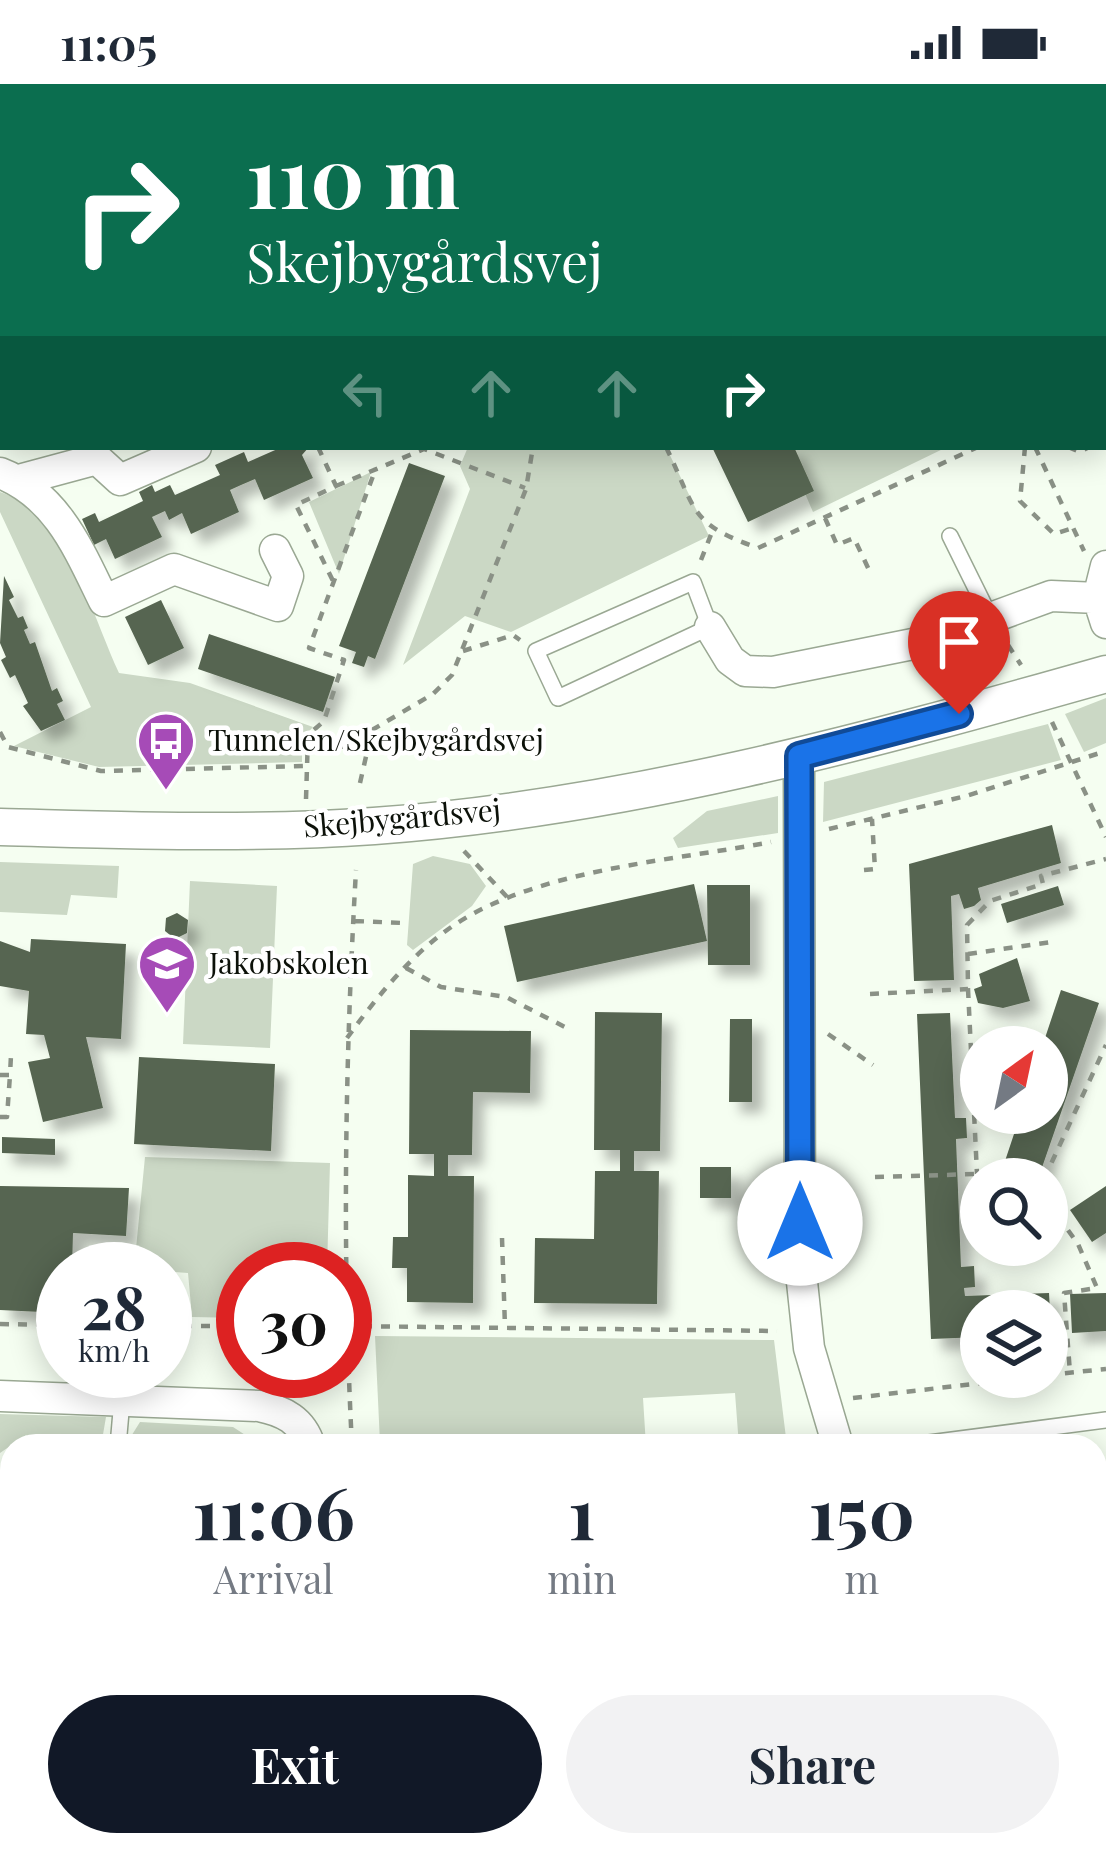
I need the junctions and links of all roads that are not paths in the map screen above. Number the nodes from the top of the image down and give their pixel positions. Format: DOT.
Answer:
graph roads {
  1 [pos="189,450"];
  2 [pos="94,453"];
  3 [pos="9,476"];
  4 [pos="950,536"];
  5 [pos="275,550"];
  6 [pos="1103,591"];
  7 [pos="992,620"];
  8 [pos="710,627"];
  9 [pos="1106,674"];
  10 [pos="799,756"];
  11 [pos="0,827"];
  12 [pos="0,1396"];
  13 [pos="122,1400"];
  14 [pos="1106,1420"];
  15 [pos="119,1434"];
  16 [pos="305,1434"];
  17 [pos="835,1434"];
  18 [pos="998,1434"];
  1 -- 2 [label="street"];
  2 -- 3 [label="street"];
  3 -- 5 [label="street"];
  4 -- 7 [label="lane"];
  6 -- 7 [label="street"];
  7 -- 8 [label="street"];
  8 -- 8 [label="lane"];
  9 -- 10 [label="street, Skejbygårdsvej"];
  10 -- 11 [label="street, Skejbygårdsvej"];
  10 -- 17 [label="street"];
  12 -- 13 [label="street"];
  13 -- 15 [label="lane"];
  13 -- 16 [label="street"];
  14 -- 18 [label="lane"];
}
